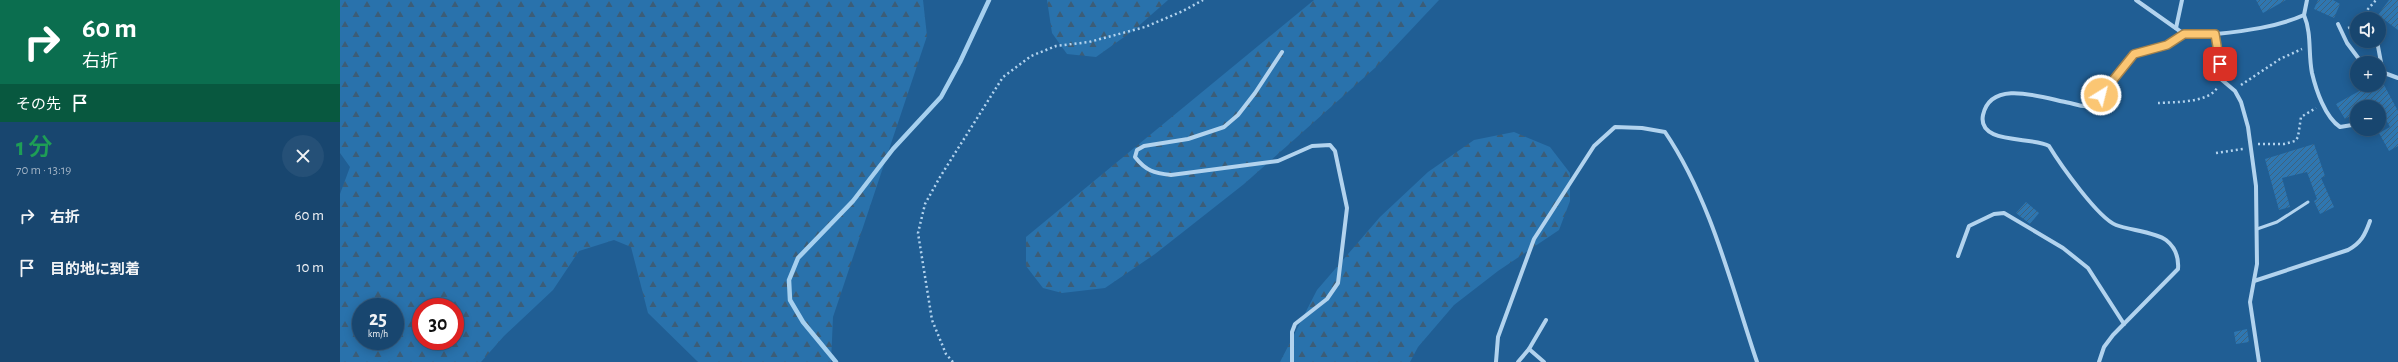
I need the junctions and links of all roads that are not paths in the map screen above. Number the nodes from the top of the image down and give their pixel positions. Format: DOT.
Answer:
graph roads {
  1 [pos="2136,0"];
  2 [pos="2182,0"];
  3 [pos="2307,0"];
  4 [pos="2304,15"];
  5 [pos="2338,24"];
  6 [pos="2176,28"];
  7 [pos="2184,34"];
  8 [pos="2215,34"];
  9 [pos="1282,52"];
  10 [pos="2357,56"];
  11 [pos="2386,74"];
  12 [pos="2398,78"];
  13 [pos="2350,125"];
  14 [pos="2308,202"];
  15 [pos="2370,221"];
  16 [pos="2258,229"];
  17 [pos="1958,256"];
  18 [pos="2254,282"];
  19 [pos="1546,320"];
  20 [pos="2124,324"];
  21 [pos="1530,349"];
  22 [pos="1292,362"];
  23 [pos="1496,362"];
  24 [pos="1518,362"];
  25 [pos="1544,362"];
  26 [pos="1757,362"];
  27 [pos="2099,362"];
  28 [pos="2259,362"];
  1 -- 6 [label="street"];
  2 -- 6 [label="street"];
  3 -- 4 [label="street"];
  4 -- 8 [label="street"];
  4 -- 13 [label="street"];
  5 -- 10 [label="street"];
  6 -- 7 [label="street"];
  7 -- 8 [label="street"];
  7 -- 20 [label="street"];
  8 -- 16 [label="street"];
  9 -- 22 [label="street"];
  11 -- 12 [label="street"];
  14 -- 16 [label="lane"];
  15 -- 18 [label="street"];
  16 -- 18 [label="street"];
  17 -- 20 [label="street"];
  18 -- 28 [label="street"];
  19 -- 21 [label="street"];
  20 -- 27 [label="street"];
  21 -- 24 [label="street"];
  21 -- 25 [label="street"];
  23 -- 26 [label="street"];
}
